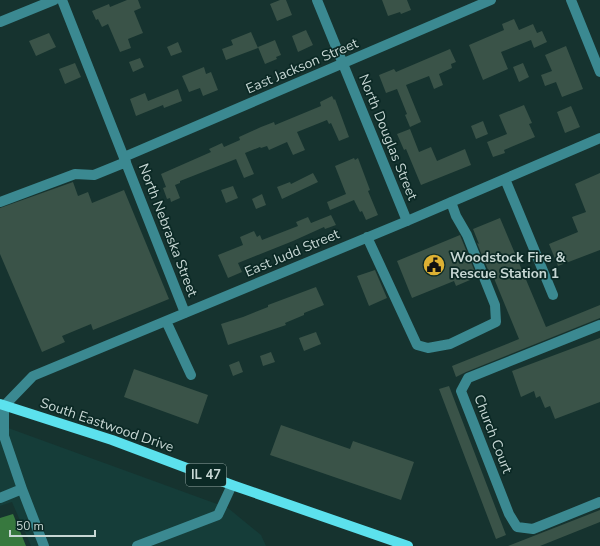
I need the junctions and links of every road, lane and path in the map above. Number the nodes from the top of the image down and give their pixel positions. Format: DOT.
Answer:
graph roads {
  1 [pos="54,0"];
  2 [pos="62,0"];
  3 [pos="317,0"];
  4 [pos="491,0"];
  5 [pos="571,0"];
  6 [pos="0,22"];
  7 [pos="343,64"];
  8 [pos="600,72"];
  9 [pos="600,138"];
  10 [pos="125,160"];
  11 [pos="505,179"];
  12 [pos="0,202"];
  13 [pos="451,202"];
  14 [pos="407,221"];
  15 [pos="367,237"];
  16 [pos="553,295"];
  17 [pos="185,313"];
  18 [pos="166,321"];
  19 [pos="600,325"];
  20 [pos="191,376"];
  21 [pos="2,405"];
  22 [pos="232,485"];
  23 [pos="22,489"];
  24 [pos="0,498"];
  25 [pos="600,502"];
  26 [pos="44,546"];
  27 [pos="137,546"];
  28 [pos="408,546"];
  1 -- 6 [label="street"];
  2 -- 10 [label="street, North Nebraska Street"];
  3 -- 7 [label="street, North Douglas Street"];
  4 -- 7 [label="street, East Jackson Street"];
  5 -- 8 [label="street"];
  7 -- 10 [label="street, East Jackson Street"];
  7 -- 14 [label="street, North Douglas Street"];
  9 -- 11 [label="street, East Judd Street"];
  10 -- 12 [label="street, East Jackson Street"];
  10 -- 17 [label="street, North Nebraska Street"];
  11 -- 13 [label="street, East Judd Street"];
  11 -- 16 [label="street"];
  13 -- 14 [label="street, East Judd Street"];
  13 -- 15 [label="street"];
  14 -- 15 [label="street, East Judd Street"];
  15 -- 17 [label="street, East Judd Street"];
  17 -- 18 [label="street, East Judd Street"];
  18 -- 20 [label="street"];
  18 -- 21 [label="street, East Judd Street"];
  19 -- 25 [label="street, Church Court"];
  21 -- 22 [label="main road, South Eastwood Drive / IL 47"];
  21 -- 23 [label="street"];
  22 -- 27 [label="street"];
  22 -- 28 [label="main road, South Eastwood Drive / IL 47"];
  23 -- 24 [label="street"];
  23 -- 26 [label="street"];
}
